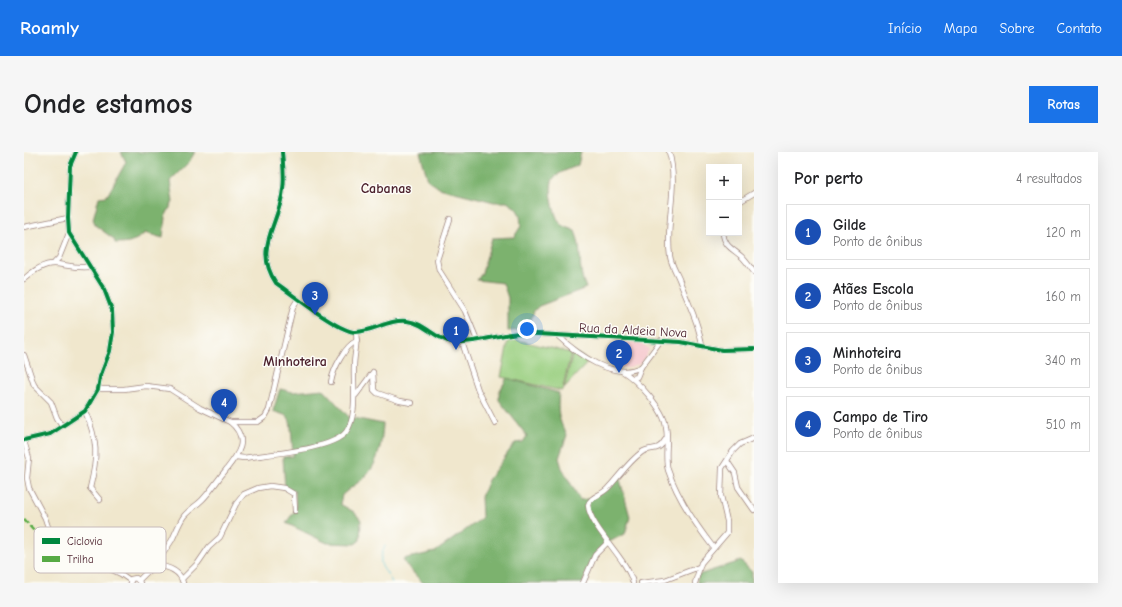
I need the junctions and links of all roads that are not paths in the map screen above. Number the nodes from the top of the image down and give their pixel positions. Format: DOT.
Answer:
graph roads {
  1 [pos="76,152"];
  2 [pos="282,152"];
  3 [pos="669,152"];
  4 [pos="754,193"];
  5 [pos="742,200"];
  6 [pos="68,218"];
  7 [pos="450,219"];
  8 [pos="24,227"];
  9 [pos="69,233"];
  10 [pos="723,236"];
  11 [pos="55,262"];
  12 [pos="89,267"];
  13 [pos="754,272"];
  14 [pos="24,279"];
  15 [pos="298,299"];
  16 [pos="356,332"];
  17 [pos="557,335"];
  18 [pos="477,340"];
  19 [pos="660,340"];
  20 [pos="357,341"];
  21 [pos="462,342"];
  22 [pos="702,346"];
  23 [pos="754,349"];
  24 [pos="24,355"];
  25 [pos="634,376"];
  26 [pos="331,382"];
  27 [pos="98,389"];
  28 [pos="356,396"];
  29 [pos="412,403"];
  30 [pos="85,411"];
  31 [pos="230,422"];
  32 [pos="495,423"];
  33 [pos="62,425"];
  34 [pos="666,438"];
  35 [pos="24,440"];
  36 [pos="752,440"];
  37 [pos="236,457"];
  38 [pos="727,461"];
  39 [pos="24,487"];
  40 [pos="32,492"];
  41 [pos="100,500"];
  42 [pos="748,500"];
  43 [pos="754,504"];
  44 [pos="754,510"];
  45 [pos="295,511"];
  46 [pos="48,527"];
  47 [pos="608,542"];
  48 [pos="713,547"];
  49 [pos="166,548"];
  50 [pos="699,567"];
  51 [pos="166,568"];
  52 [pos="119,573"];
  53 [pos="147,573"];
  54 [pos="183,581"];
  55 [pos="130,582"];
  56 [pos="139,582"];
  57 [pos="582,583"];
  58 [pos="633,583"];
  59 [pos="641,583"];
  60 [pos="696,583"];
  1 -- 6 [label="street"];
  2 -- 15 [label="street"];
  3 -- 22 [label="street"];
  4 -- 5 [label="street"];
  6 -- 8 [label="street"];
  6 -- 9 [label="street"];
  7 -- 18 [label="street"];
  9 -- 11 [label="street"];
  9 -- 12 [label="street"];
  10 -- 13 [label="street"];
  11 -- 12 [label="street"];
  11 -- 14 [label="street"];
  12 -- 27 [label="street"];
  15 -- 16 [label="street"];
  15 -- 31 [label="street"];
  16 -- 20 [label="street"];
  16 -- 21 [label="street"];
  17 -- 18 [label="street, Rua da Aldeia Nova"];
  17 -- 19 [label="street, Rua da Aldeia Nova"];
  17 -- 25 [label="street"];
  18 -- 21 [label="street, Rua da Aldeia Nova"];
  19 -- 22 [label="street, Rua da Aldeia Nova"];
  19 -- 25 [label="street"];
  20 -- 26 [label="street"];
  20 -- 28 [label="street"];
  21 -- 32 [label="street"];
  22 -- 23 [label="street, Rua da Aldeia Nova"];
  24 -- 33 [label="street"];
  25 -- 34 [label="street"];
  27 -- 30 [label="street"];
  27 -- 31 [label="street"];
  28 -- 29 [label="street"];
  28 -- 37 [label="street"];
  30 -- 33 [label="street"];
  30 -- 41 [label="street"];
  31 -- 37 [label="street"];
  33 -- 35 [label="street"];
  34 -- 47 [label="street"];
  34 -- 48 [label="street"];
  35 -- 40 [label="street"];
  36 -- 38 [label="street"];
  37 -- 49 [label="street"];
  38 -- 42 [label="street"];
  38 -- 48 [label="street"];
  39 -- 40 [label="street"];
  40 -- 46 [label="street"];
  42 -- 43 [label="street"];
  42 -- 44 [label="street"];
  45 -- 54 [label="street"];
  47 -- 57 [label="street"];
  47 -- 58 [label="street"];
  48 -- 50 [label="street"];
  50 -- 59 [label="street"];
  50 -- 60 [label="street"];
  51 -- 54 [label="street"];
  52 -- 55 [label="street"];
  53 -- 56 [label="street"];
  55 -- 56 [label="street"];
}
